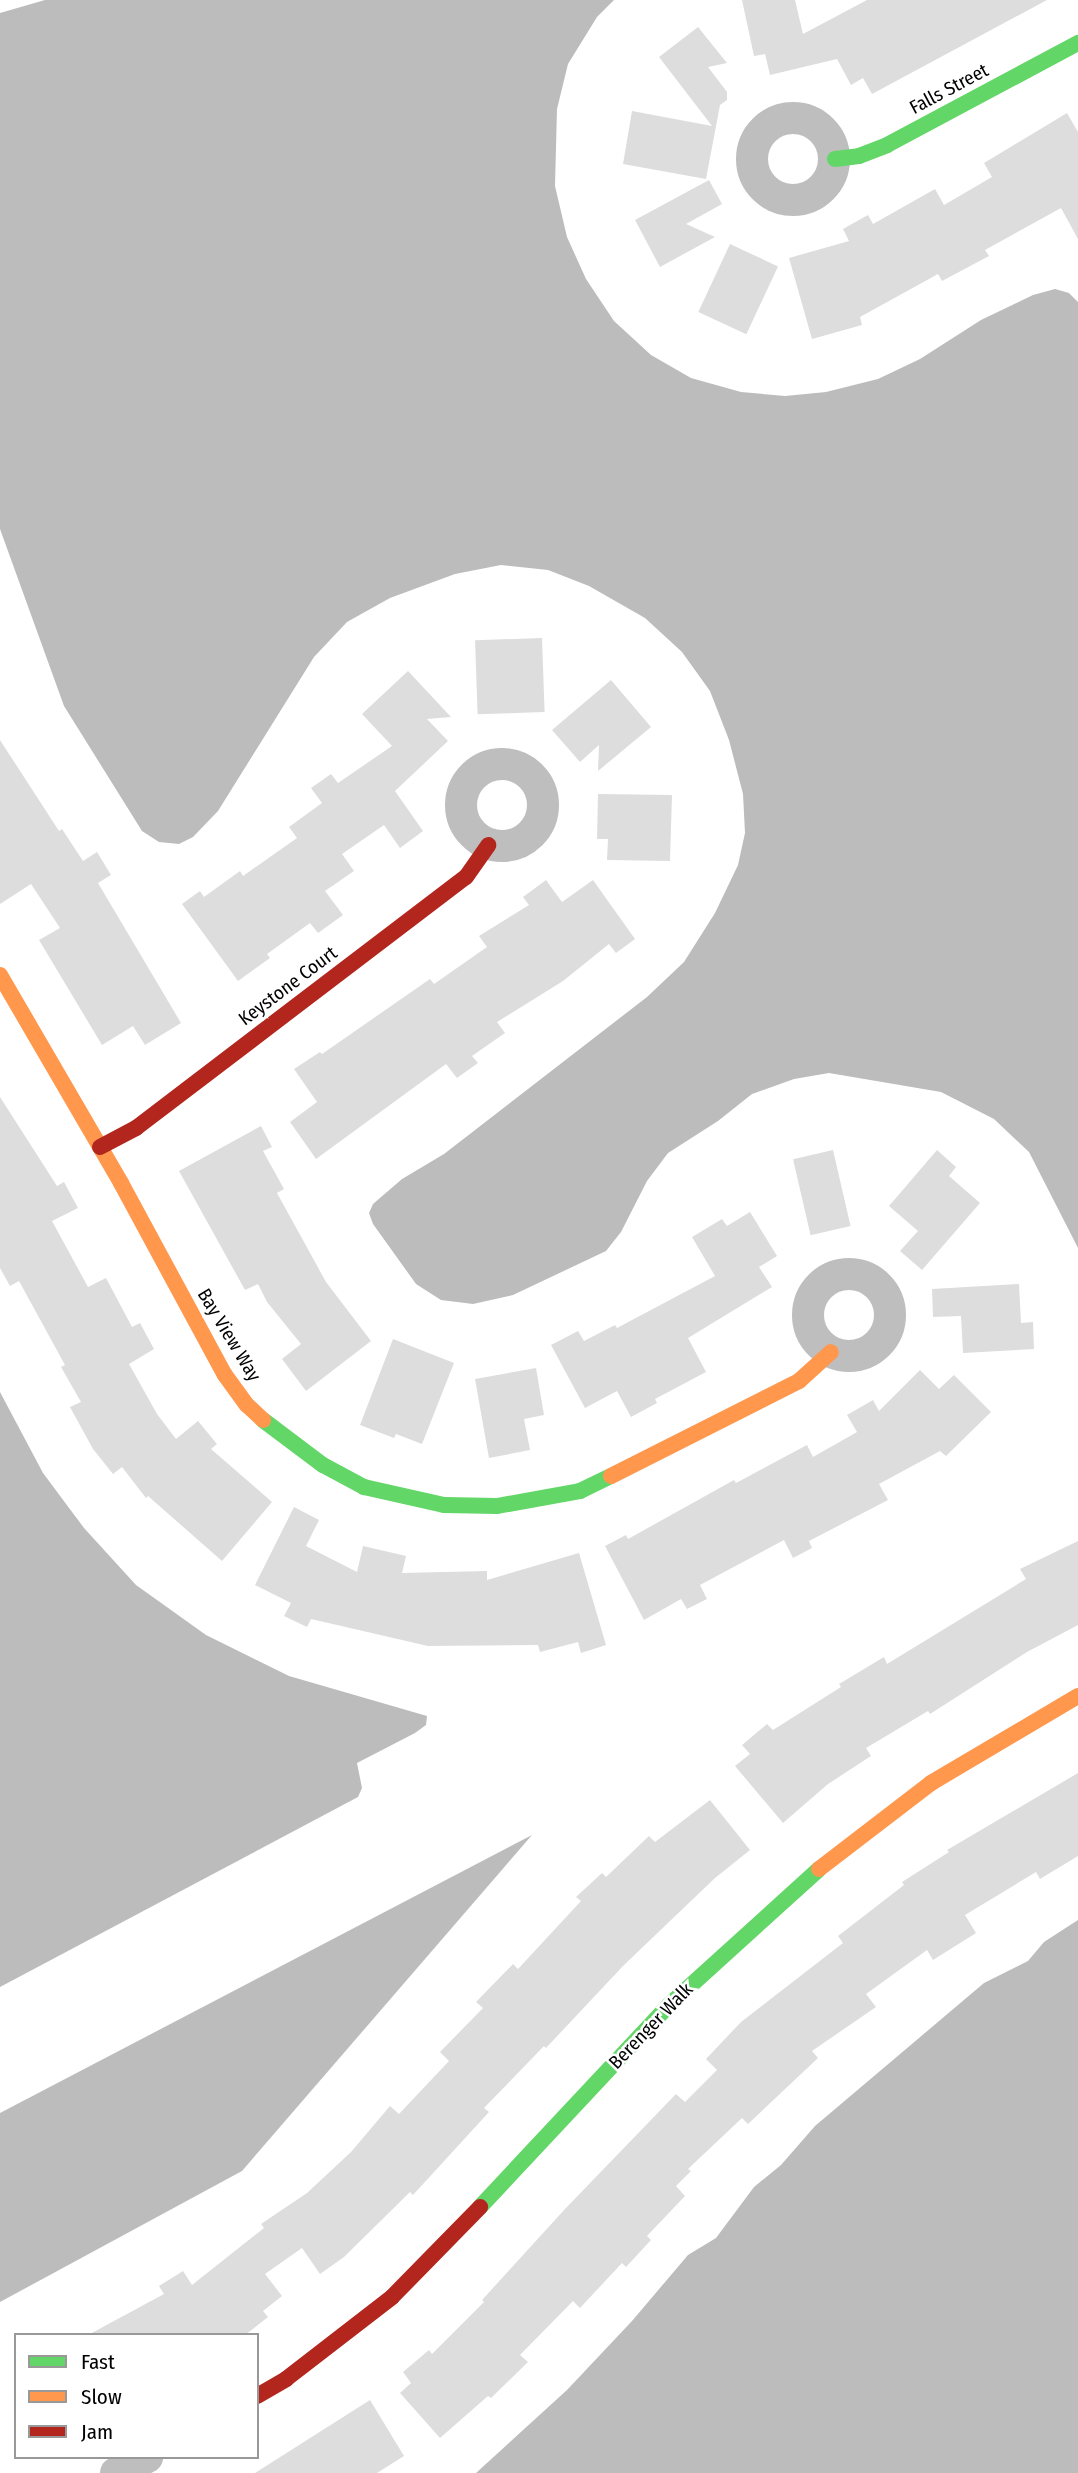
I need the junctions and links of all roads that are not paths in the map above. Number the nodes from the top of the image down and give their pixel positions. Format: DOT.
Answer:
graph roads {
  1 [pos="1078,43"];
  2 [pos="835,159"];
  3 [pos="488,845"];
  4 [pos="0,975"];
  5 [pos="100,1147"];
  6 [pos="831,1352"];
  7 [pos="1078,1696"];
  8 [pos="259,2395"];
  9 [pos="143,2459"];
  10 [pos="116,2473"];
  1 -- 2 [label="street, Falls Street"];
  3 -- 5 [label="street, Keystone Court"];
  4 -- 5 [label="street, Bay View Way"];
  5 -- 6 [label="street, Bay View Way"];
  7 -- 8 [label="street, Berenger Walk"];
  9 -- 10 [label="street"];
}
